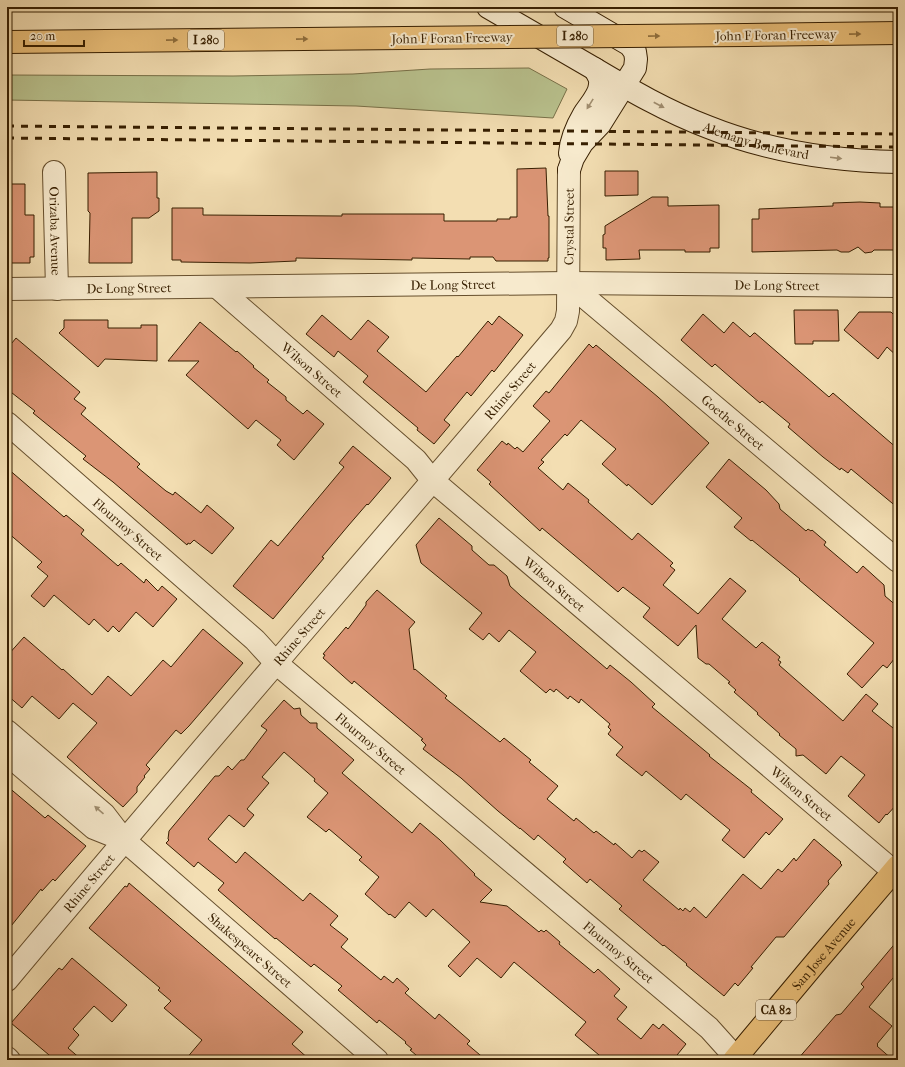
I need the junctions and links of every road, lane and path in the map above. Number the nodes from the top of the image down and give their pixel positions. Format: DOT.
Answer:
graph roads {
  1 [pos="488,7"];
  2 [pos="565,7"];
  3 [pos="898,33"];
  4 [pos="7,42"];
  5 [pos="595,69"];
  6 [pos="624,86"];
  7 [pos="898,162"];
  8 [pos="569,170"];
  9 [pos="54,172"];
  10 [pos="568,283"];
  11 [pos="898,286"];
  12 [pos="217,287"];
  13 [pos="57,289"];
  14 [pos="7,290"];
  15 [pos="7,423"];
  16 [pos="432,480"];
  17 [pos="898,561"];
  18 [pos="276,663"];
  19 [pos="7,731"];
  20 [pos="7,754"];
  21 [pos="124,840"];
  22 [pos="897,871"];
  23 [pos="7,980"];
  24 [pos="736,1059"];
  25 [pos="377,1060"];
  1 -- 5 [label="street, Alemany Boulevard"];
  2 -- 6 [label="street"];
  4 -- 3 [label="main road, John F Foran Freeway / I 280, one-way, bridge"];
  5 -- 6 [label="street, Alemany Boulevard"];
  5 -- 8 [label="street, Crystal Street, one-way"];
  6 -- 7 [label="street, Alemany Boulevard, one-way"];
  6 -- 8 [label="street"];
  8 -- 10 [label="street, Crystal Street"];
  9 -- 13 [label="street, Orizaba Avenue"];
  10 -- 11 [label="street, De Long Street"];
  10 -- 12 [label="street, De Long Street"];
  10 -- 16 [label="street, Rhine Street"];
  10 -- 17 [label="street, Goethe Street"];
  12 -- 13 [label="street, De Long Street"];
  12 -- 16 [label="street, Wilson Street"];
  13 -- 14 [label="street, De Long Street"];
  15 -- 18 [label="street, Flournoy Street"];
  16 -- 18 [label="street, Rhine Street"];
  16 -- 22 [label="street, Wilson Street"];
  18 -- 21 [label="street, Rhine Street"];
  18 -- 24 [label="street, Flournoy Street"];
  21 -- 19 [label="street, Shakespeare Street, one-way"];
  20 -- 21 [label="street, Shakespeare Street"];
  21 -- 23 [label="street, Rhine Street"];
  21 -- 25 [label="street, Shakespeare Street"];
  22 -- 24 [label="main road, San Jose Avenue / CA 82"];
}
